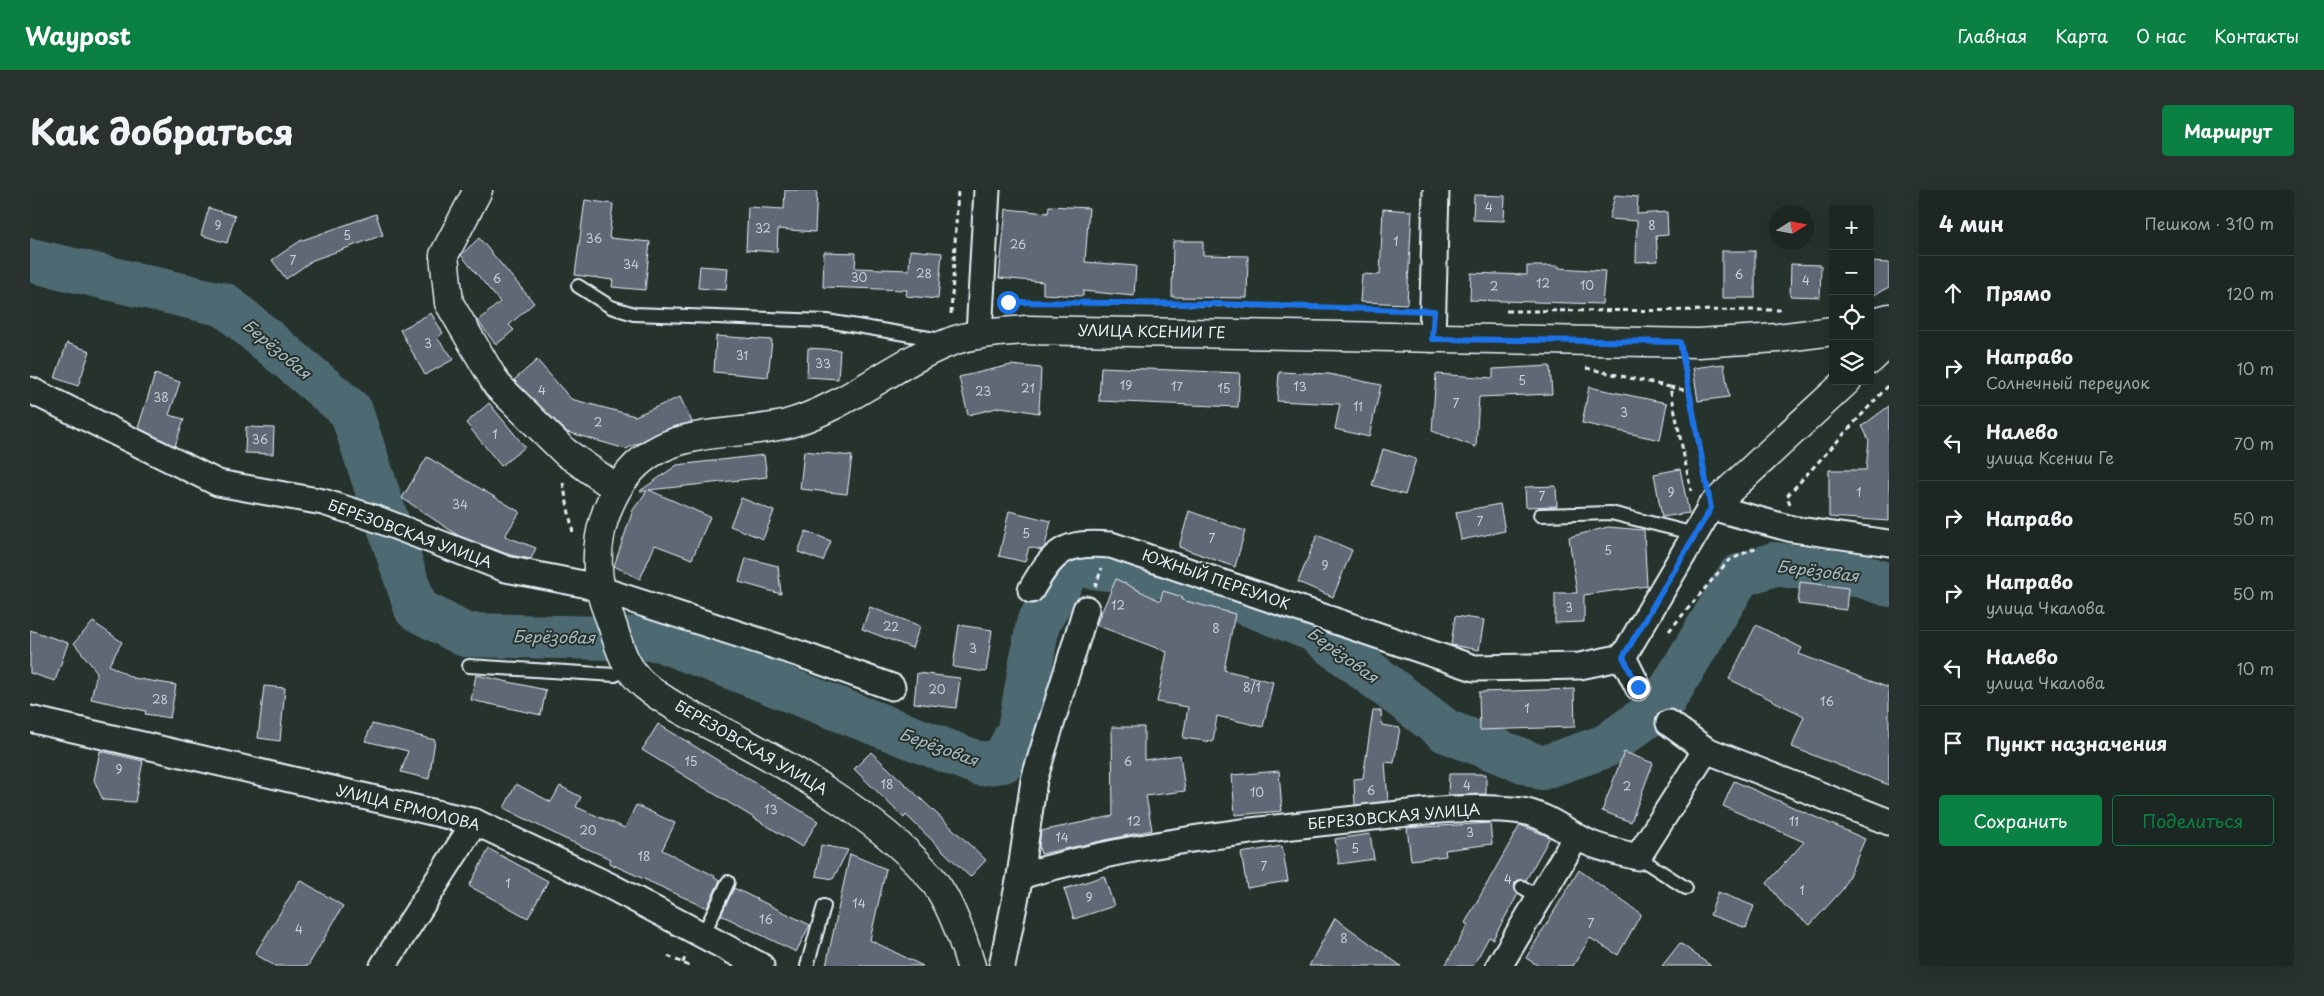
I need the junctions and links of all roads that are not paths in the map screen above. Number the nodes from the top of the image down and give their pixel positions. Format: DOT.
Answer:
graph roads {
  1 [pos="478,190"];
  2 [pos="987,190"];
  3 [pos="1436,190"];
  4 [pos="578,286"];
  5 [pos="1889,318"];
  6 [pos="1874,322"];
  7 [pos="1829,331"];
  8 [pos="979,334"];
  9 [pos="1432,339"];
  10 [pos="951,342"];
  11 [pos="1889,342"];
  12 [pos="1874,356"];
  13 [pos="1843,385"];
  14 [pos="30,390"];
  15 [pos="616,488"];
  16 [pos="1540,515"];
  17 [pos="1701,523"];
  18 [pos="1889,543"];
  19 [pos="1031,590"];
  20 [pos="604,598"];
  21 [pos="1086,609"];
  22 [pos="1623,657"];
  23 [pos="627,665"];
  24 [pos="469,666"];
  25 [pos="892,686"];
  26 [pos="1638,687"];
  27 [pos="30,719"];
  28 [pos="1669,724"];
  29 [pos="1706,750"];
  30 [pos="475,822"];
  31 [pos="1889,822"];
  32 [pos="1576,837"];
  33 [pos="1638,858"];
  34 [pos="1020,876"];
  35 [pos="728,882"];
  36 [pos="1686,888"];
  37 [pos="824,906"];
  38 [pos="702,935"];
  39 [pos="383,966"];
  40 [pos="761,966"];
  41 [pos="808,966"];
  42 [pos="971,966"];
  43 [pos="1002,966"];
  44 [pos="1499,966"];
  1 -- 15 [label="street"];
  2 -- 8 [label="street"];
  3 -- 9 [label="street"];
  4 -- 10 [label="lane"];
  5 -- 6 [label="street"];
  7 -- 9 [label="street, УЛИЦА КСЕНИИ ГЕ"];
  8 -- 9 [label="street, УЛИЦА КСЕНИИ ГЕ"];
  8 -- 10 [label="street, УЛИЦА КСЕНИИ ГЕ"];
  10 -- 15 [label="street, УЛИЦА КСЕНИИ ГЕ"];
  11 -- 12 [label="street"];
  13 -- 17 [label="street"];
  14 -- 20 [label="street, БЕРЕЗОВСКАЯ УЛИЦА"];
  15 -- 20 [label="street, УЛИЦА КСЕНИИ ГЕ"];
  16 -- 17 [label="lane"];
  17 -- 18 [label="street"];
  17 -- 22 [label="street"];
  19 -- 22 [label="street, ЮЖНЫЙ ПЕРЕУЛОК"];
  20 -- 23 [label="street, БЕРЕЗОВСКАЯ УЛИЦА"];
  20 -- 25 [label="street, БЕРЕЗОВСКАЯ УЛИЦА"];
  21 -- 34 [label="street"];
  22 -- 26 [label="street"];
  23 -- 24 [label="lane"];
  23 -- 42 [label="street, БЕРЕЗОВСКАЯ УЛИЦА"];
  27 -- 30 [label="street, УЛИЦА ЕРМОЛОВА"];
  28 -- 29 [label="street"];
  29 -- 31 [label="street"];
  29 -- 33 [label="street"];
  30 -- 38 [label="street, УЛИЦА ЕРМОЛОВА"];
  30 -- 39 [label="street"];
  32 -- 33 [label="street, БЕРЕЗОВСКАЯ УЛИЦА"];
  32 -- 34 [label="street, БЕРЕЗОВСКАЯ УЛИЦА"];
  32 -- 44 [label="street"];
  33 -- 36 [label="lane"];
  34 -- 43 [label="street"];
  35 -- 38 [label="lane"];
  37 -- 41 [label="lane"];
  38 -- 40 [label="street, УЛИЦА ЕРМОЛОВА"];
}
